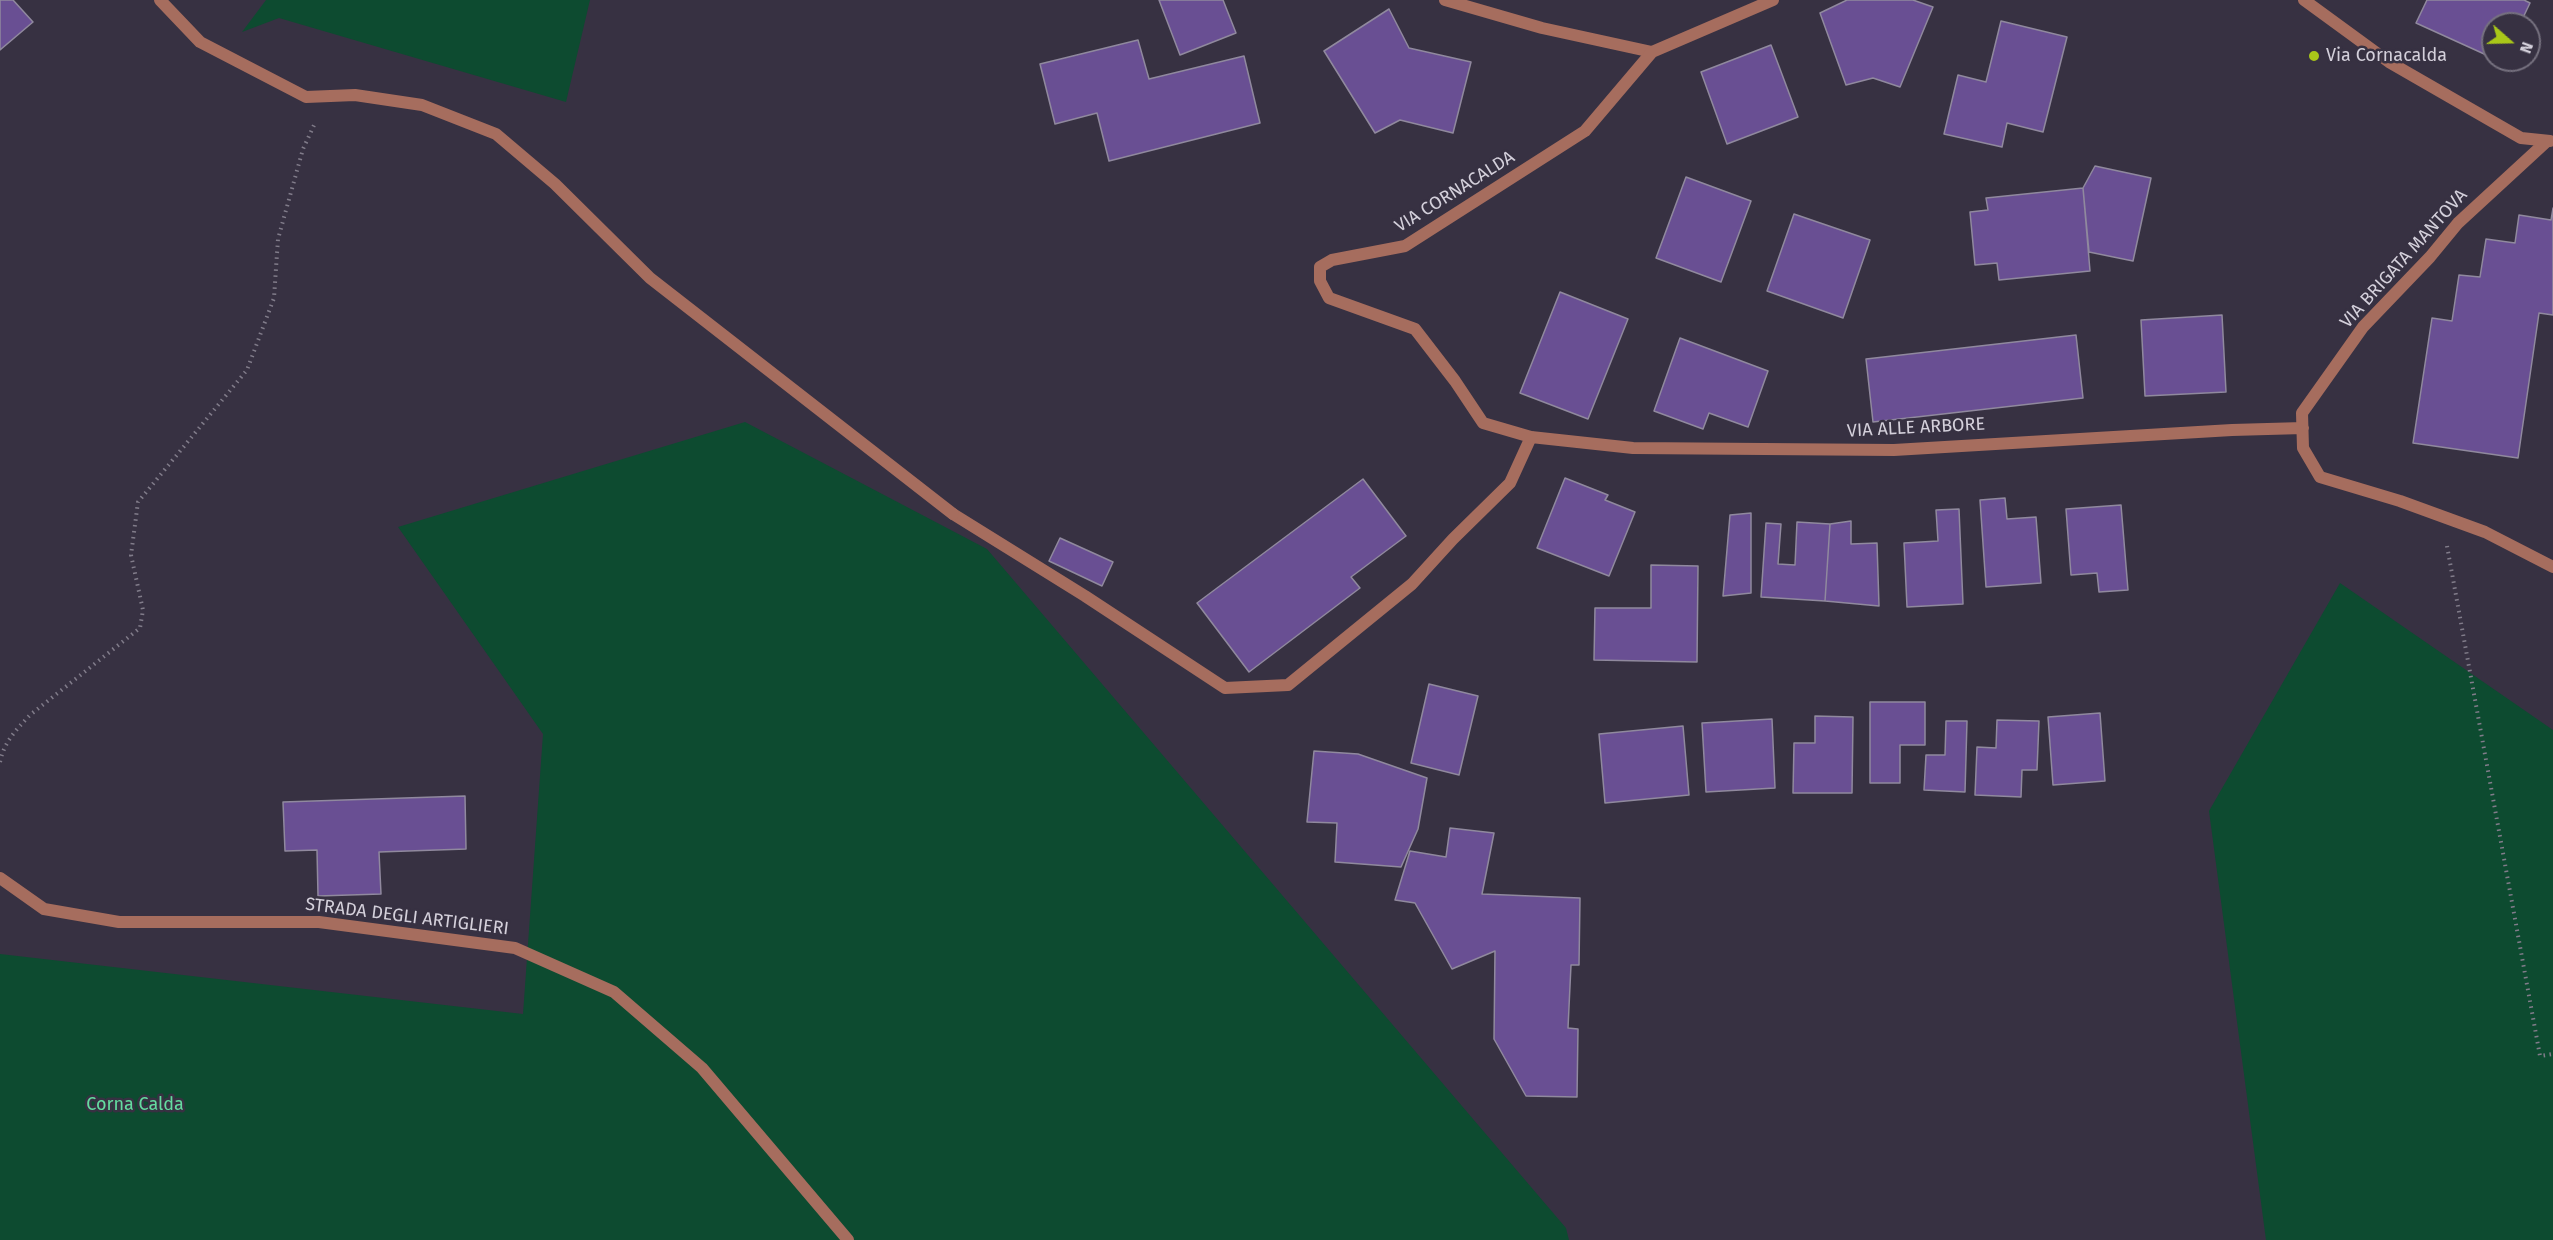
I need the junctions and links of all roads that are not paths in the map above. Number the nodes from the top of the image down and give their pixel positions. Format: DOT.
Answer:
graph roads {
  1 [pos="160,0"];
  2 [pos="1445,0"];
  3 [pos="1773,0"];
  4 [pos="2304,0"];
  5 [pos="1652,52"];
  6 [pos="2549,141"];
  7 [pos="2303,428"];
  8 [pos="1531,437"];
  9 [pos="2553,567"];
  10 [pos="0,878"];
  11 [pos="848,1240"];
  1 -- 8 [label="street"];
  2 -- 5 [label="street"];
  3 -- 5 [label="street, VIA CORNACALDA"];
  4 -- 6 [label="street, VIA BRIGATA MANTOVA"];
  5 -- 8 [label="street, VIA CORNACALDA"];
  6 -- 7 [label="street, VIA BRIGATA MANTOVA"];
  7 -- 8 [label="street, VIA ALLE ARBORE"];
  7 -- 9 [label="street, VIA BRIGATA MANTOVA"];
  10 -- 11 [label="street, STRADA DEGLI ARTIGLIERI"];
}
